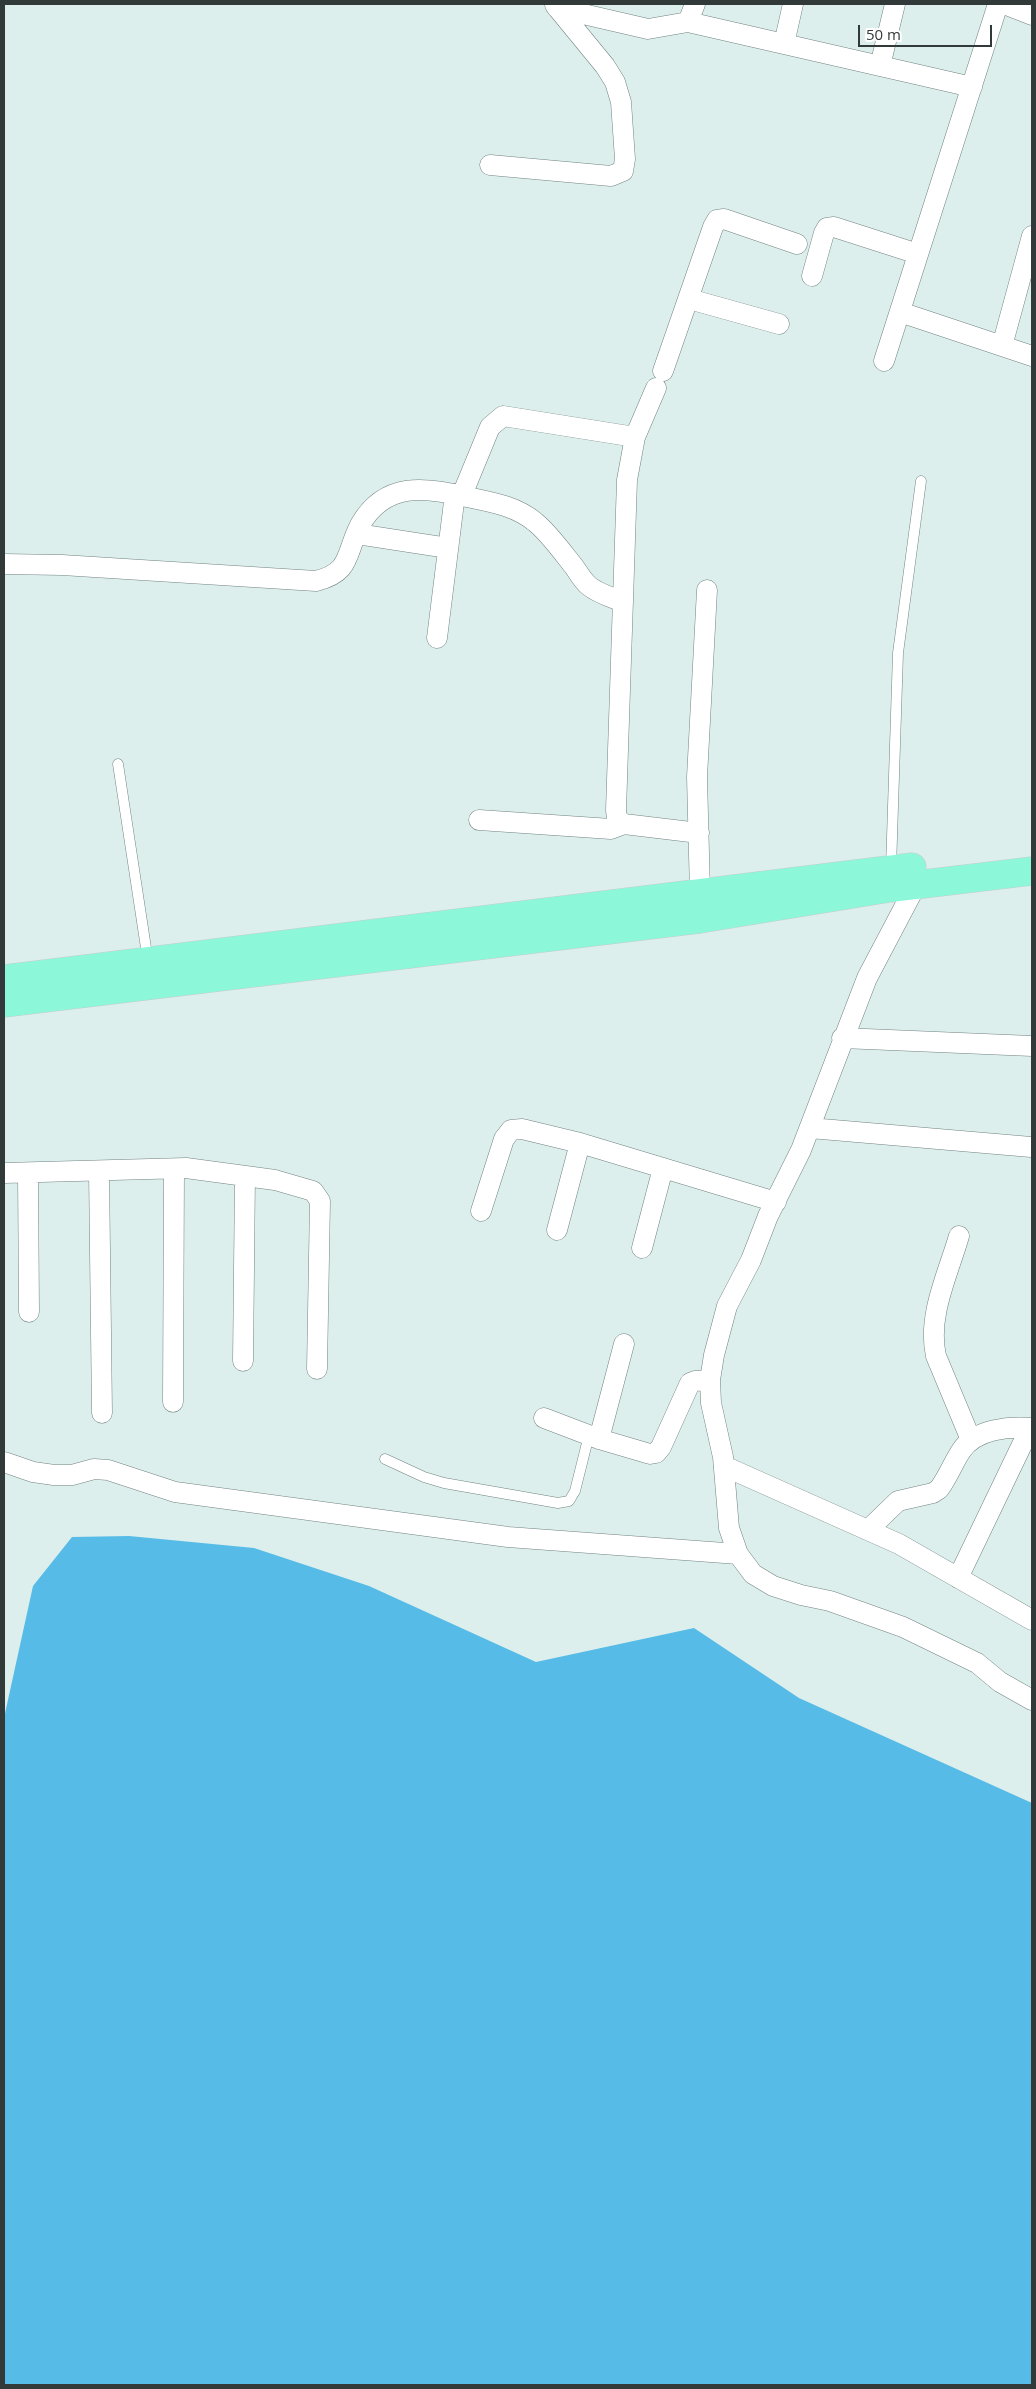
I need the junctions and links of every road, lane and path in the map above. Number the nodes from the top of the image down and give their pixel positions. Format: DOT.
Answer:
graph roads {
  1 [pos="792,4"];
  2 [pos="895,4"];
  3 [pos="998,4"];
  4 [pos="1004,4"];
  5 [pos="555,6"];
  6 [pos="692,13"];
  7 [pos="1032,15"];
  8 [pos="784,44"];
  9 [pos="880,66"];
  10 [pos="972,87"];
  11 [pos="490,165"];
  12 [pos="1032,236"];
  13 [pos="797,244"];
  14 [pos="918,254"];
  15 [pos="812,276"];
  16 [pos="689,299"];
  17 [pos="900,312"];
  18 [pos="779,324"];
  19 [pos="1002,346"];
  20 [pos="1032,356"];
  21 [pos="884,361"];
  22 [pos="635,437"];
  23 [pos="921,481"];
  24 [pos="459,494"];
  25 [pos="356,534"];
  26 [pos="448,548"];
  27 [pos="4,564"];
  28 [pos="707,590"];
  29 [pos="623,602"];
  30 [pos="437,638"];
  31 [pos="118,764"];
  32 [pos="479,820"];
  33 [pos="624,824"];
  34 [pos="699,833"];
  35 [pos="1032,852"];
  36 [pos="891,869"];
  37 [pos="1032,871"];
  38 [pos="916,885"];
  39 [pos="700,893"];
  40 [pos="150,974"];
  41 [pos="4,979"];
  42 [pos="4,1003"];
  43 [pos="842,1038"];
  44 [pos="1032,1046"];
  45 [pos="810,1128"];
  46 [pos="580,1143"];
  47 [pos="1031,1147"];
  48 [pos="663,1168"];
  49 [pos="174,1169"];
  50 [pos="98,1170"];
  51 [pos="4,1173"];
  52 [pos="28,1173"];
  53 [pos="245,1176"];
  54 [pos="776,1202"];
  55 [pos="480,1211"];
  56 [pos="557,1230"];
  57 [pos="959,1236"];
  58 [pos="642,1248"];
  59 [pos="29,1312"];
  60 [pos="624,1344"];
  61 [pos="243,1361"];
  62 [pos="317,1369"];
  63 [pos="710,1380"];
  64 [pos="172,1402"];
  65 [pos="102,1413"];
  66 [pos="544,1418"];
  67 [pos="1031,1428"];
  68 [pos="594,1437"];
  69 [pos="971,1440"];
  70 [pos="385,1459"];
  71 [pos="4,1462"];
  72 [pos="724,1466"];
  73 [pos="869,1529"];
  74 [pos="738,1554"];
  75 [pos="958,1578"];
  76 [pos="1031,1617"];
  77 [pos="1032,1700"];
  1 -- 8 [label="street"];
  2 -- 9 [label="street"];
  3 -- 10 [label="street"];
  4 -- 7 [label="street"];
  5 -- 6 [label="street"];
  5 -- 11 [label="street"];
  6 -- 8 [label="street"];
  8 -- 9 [label="street"];
  9 -- 10 [label="street"];
  10 -- 14 [label="street"];
  12 -- 19 [label="street"];
  13 -- 16 [label="street"];
  14 -- 15 [label="street"];
  14 -- 17 [label="street"];
  16 -- 18 [label="street"];
  16 -- 22 [label="street"];
  17 -- 19 [label="street"];
  17 -- 21 [label="street"];
  19 -- 20 [label="street"];
  22 -- 24 [label="street"];
  22 -- 29 [label="street"];
  23 -- 36 [label="lane"];
  24 -- 25 [label="street"];
  24 -- 26 [label="street"];
  24 -- 29 [label="street"];
  25 -- 26 [label="street"];
  25 -- 27 [label="street"];
  26 -- 30 [label="street"];
  28 -- 34 [label="street"];
  29 -- 33 [label="street"];
  31 -- 40 [label="lane"];
  32 -- 33 [label="street"];
  33 -- 34 [label="street"];
  34 -- 39 [label="street"];
  35 -- 36 [label="main road"];
  36 -- 39 [label="main road"];
  37 -- 38 [label="main road"];
  38 -- 40 [label="main road"];
  38 -- 43 [label="street"];
  39 -- 40 [label="main road"];
  40 -- 41 [label="main road"];
  40 -- 42 [label="main road"];
  43 -- 44 [label="street"];
  43 -- 45 [label="street"];
  45 -- 47 [label="street"];
  45 -- 54 [label="street"];
  46 -- 48 [label="street"];
  46 -- 55 [label="street"];
  46 -- 56 [label="street"];
  48 -- 54 [label="street"];
  48 -- 58 [label="street"];
  49 -- 50 [label="street"];
  49 -- 53 [label="street"];
  49 -- 64 [label="street"];
  50 -- 52 [label="street"];
  50 -- 65 [label="street"];
  51 -- 52 [label="street"];
  52 -- 59 [label="street"];
  53 -- 61 [label="street"];
  53 -- 62 [label="street"];
  54 -- 63 [label="street"];
  57 -- 69 [label="street"];
  60 -- 68 [label="street"];
  63 -- 68 [label="street"];
  63 -- 72 [label="street"];
  66 -- 68 [label="street"];
  67 -- 69 [label="street"];
  67 -- 75 [label="street"];
  68 -- 70 [label="lane"];
  69 -- 73 [label="street"];
  71 -- 74 [label="street"];
  72 -- 73 [label="street"];
  72 -- 74 [label="street"];
  73 -- 75 [label="street"];
  74 -- 77 [label="street"];
  75 -- 76 [label="street"];
}
